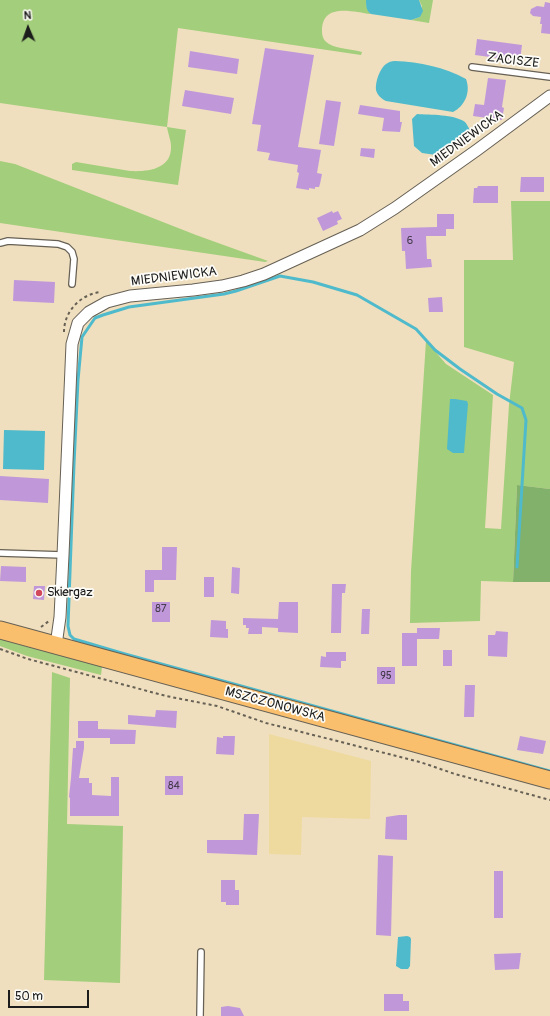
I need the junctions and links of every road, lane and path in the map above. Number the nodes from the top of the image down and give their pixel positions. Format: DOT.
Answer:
graph roads {
  1 [pos="472,67"];
  2 [pos="550,77"];
  3 [pos="550,96"];
  4 [pos="0,242"];
  5 [pos="72,284"];
  6 [pos="107,292"];
  7 [pos="74,306"];
  8 [pos="0,553"];
  9 [pos="63,555"];
  10 [pos="51,617"];
  11 [pos="38,628"];
  12 [pos="0,630"];
  13 [pos="56,645"];
  14 [pos="0,649"];
  15 [pos="550,780"];
  16 [pos="550,800"];
  17 [pos="201,952"];
  18 [pos="200,1016"];
  1 -- 2 [label="lane, ZACISZE"];
  3 -- 9 [label="street, MIEDNIEWICKA"];
  4 -- 5 [label="lane"];
  6 -- 7 [label="path"];
  8 -- 9 [label="lane"];
  9 -- 13 [label="street, MIEDNIEWICKA"];
  10 -- 11 [label="path"];
  12 -- 13 [label="main road, MSZCZONOWSKA"];
  13 -- 15 [label="main road, MSZCZONOWSKA"];
  14 -- 16 [label="path"];
  17 -- 18 [label="lane"];
}
